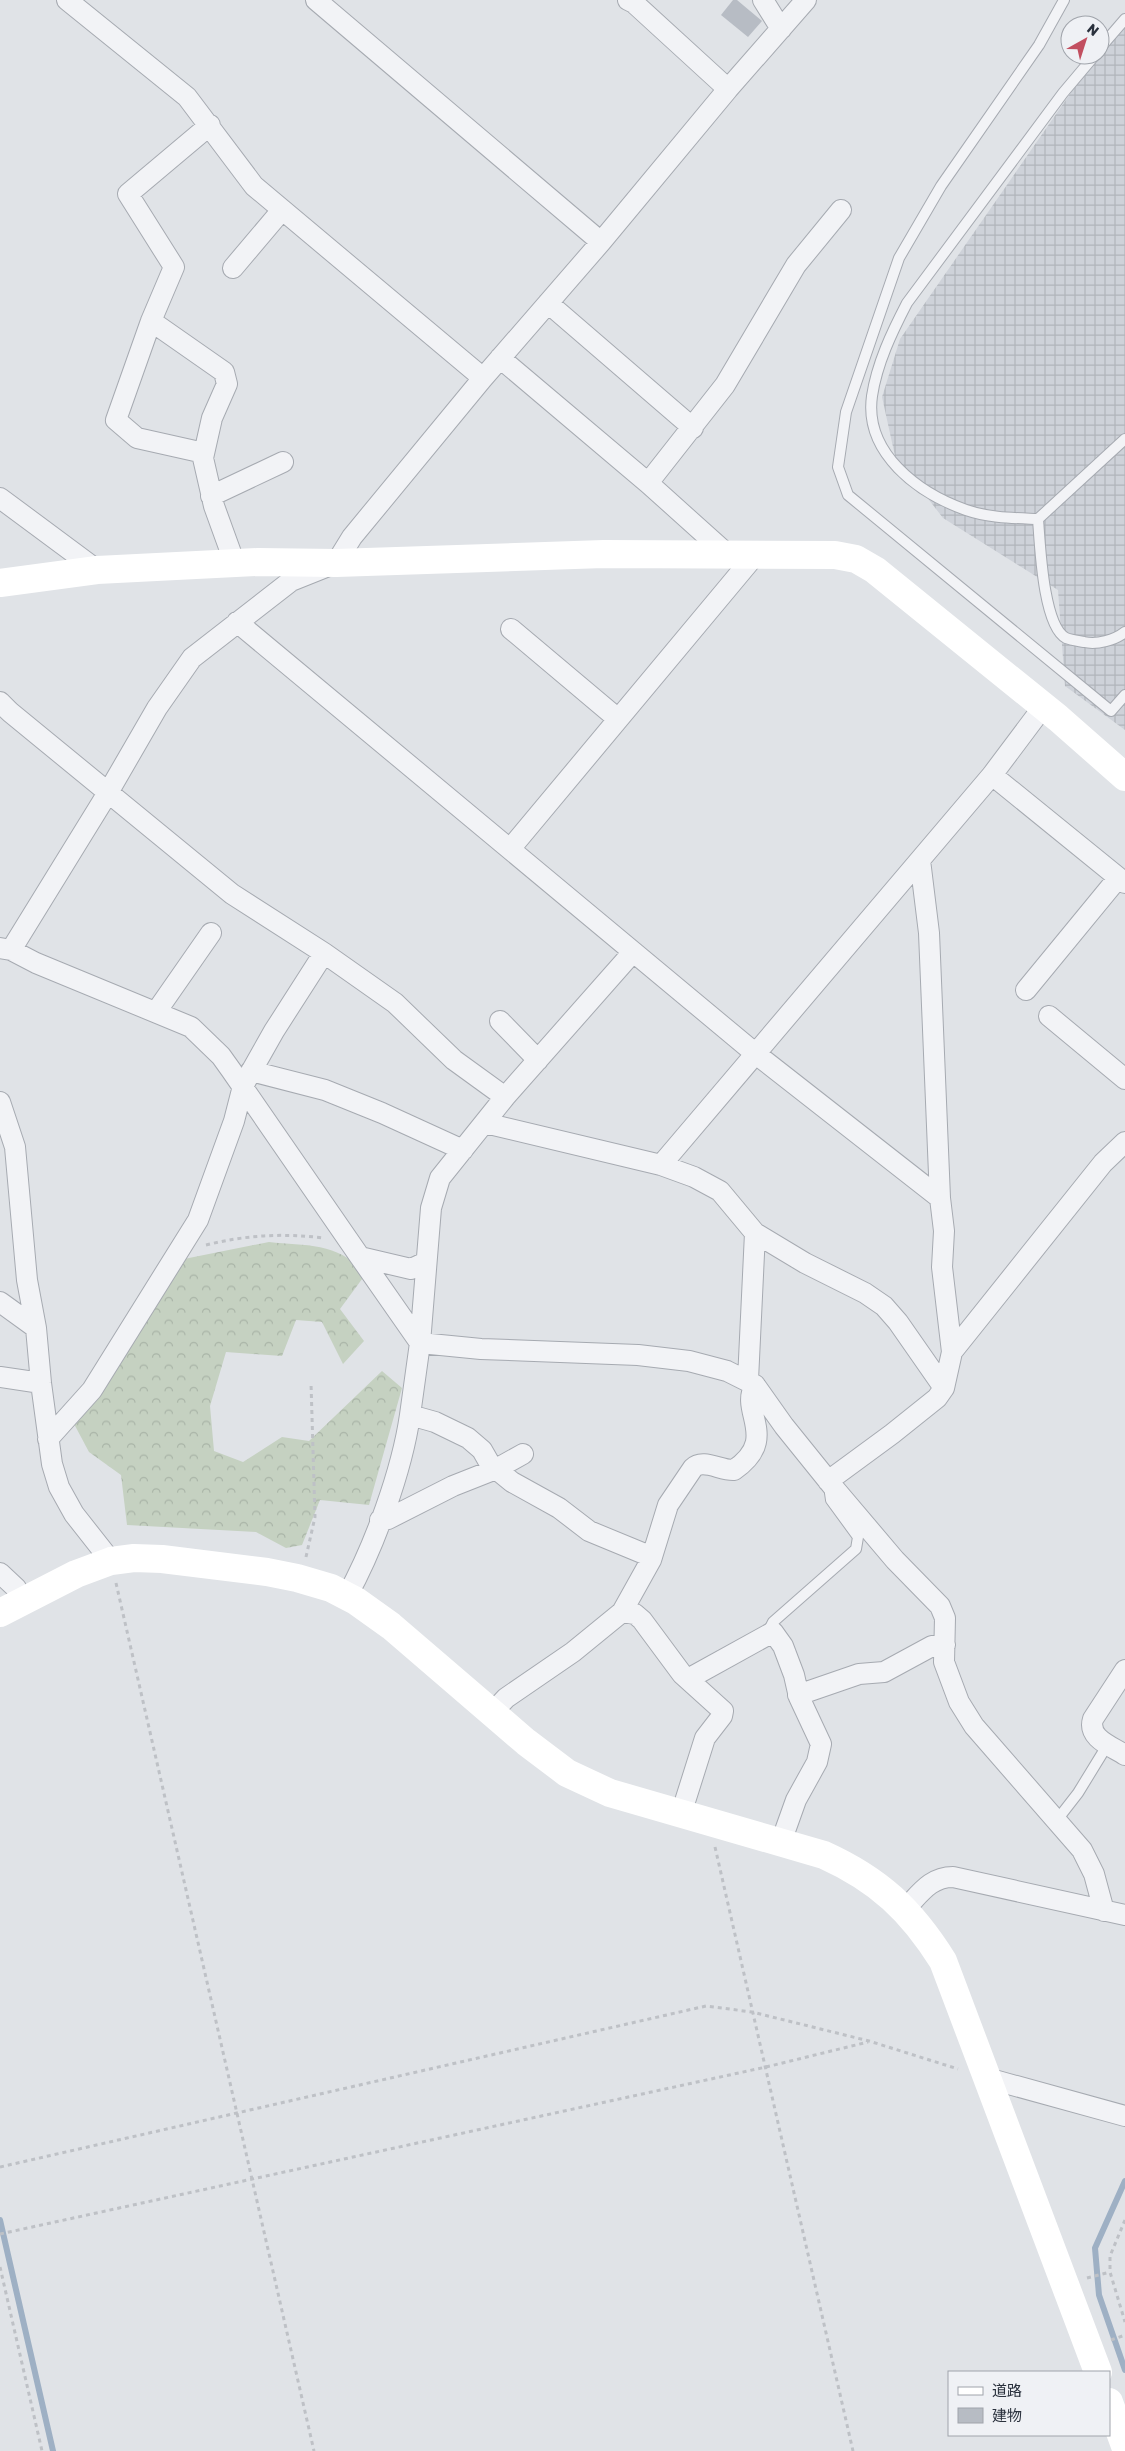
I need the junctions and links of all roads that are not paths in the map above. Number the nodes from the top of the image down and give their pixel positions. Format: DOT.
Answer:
graph roads {
  1 [pos="67,0"];
  2 [pos="316,0"];
  3 [pos="628,0"];
  4 [pos="763,0"];
  5 [pos="806,0"];
  6 [pos="1064,0"];
  7 [pos="1125,19"];
  8 [pos="781,29"];
  9 [pos="1110,36"];
  10 [pos="1086,65"];
  11 [pos="728,89"];
  12 [pos="210,126"];
  13 [pos="282,210"];
  14 [pos="842,210"];
  15 [pos="601,242"];
  16 [pos="233,268"];
  17 [pos="548,302"];
  18 [pos="151,321"];
  19 [pos="500,358"];
  20 [pos="483,378"];
  21 [pos="693,428"];
  22 [pos="1125,439"];
  23 [pos="204,453"];
  24 [pos="283,462"];
  25 [pos="648,483"];
  26 [pos="211,496"];
  27 [pos="0,498"];
  28 [pos="1038,519"];
  29 [pos="727,554"];
  30 [pos="756,554"];
  31 [pos="336,563"];
  32 [pos="235,564"];
  33 [pos="97,570"];
  34 [pos="0,584"];
  35 [pos="237,622"];
  36 [pos="511,630"];
  37 [pos="1125,632"];
  38 [pos="1125,695"];
  39 [pos="0,702"];
  40 [pos="1043,707"];
  41 [pos="618,719"];
  42 [pos="992,775"];
  43 [pos="1125,777"];
  44 [pos="109,791"];
  45 [pos="510,849"];
  46 [pos="920,860"];
  47 [pos="1122,881"];
  48 [pos="211,933"];
  49 [pos="6,949"];
  50 [pos="633,952"];
  51 [pos="324,953"];
  52 [pos="1026,990"];
  53 [pos="156,1012"];
  54 [pos="1049,1016"];
  55 [pos="500,1022"];
  56 [pos="756,1054"];
  57 [pos="538,1060"];
  58 [pos="247,1079"];
  59 [pos="1125,1079"];
  60 [pos="505,1097"];
  61 [pos="0,1102"];
  62 [pos="485,1123"];
  63 [pos="1125,1142"];
  64 [pos="463,1150"];
  65 [pos="661,1165"];
  66 [pos="940,1198"];
  67 [pos="755,1233"];
  68 [pos="360,1257"];
  69 [pos="426,1262"];
  70 [pos="0,1302"];
  71 [pos="36,1328"];
  72 [pos="420,1343"];
  73 [pos="952,1352"];
  74 [pos="0,1377"];
  75 [pos="41,1383"];
  76 [pos="752,1383"];
  77 [pos="944,1388"];
  78 [pos="410,1415"];
  79 [pos="48,1439"];
  80 [pos="523,1454"];
  81 [pos="496,1469"];
  82 [pos="831,1484"];
  83 [pos="380,1520"];
  84 [pos="652,1556"];
  85 [pos="111,1561"];
  86 [pos="0,1574"];
  87 [pos="346,1596"];
  88 [pos="11,1607"];
  89 [pos="622,1612"];
  90 [pos="772,1632"];
  91 [pos="945,1645"];
  92 [pos="1125,1670"];
  93 [pos="688,1679"];
  94 [pos="798,1695"];
  95 [pos="492,1713"];
  96 [pos="1108,1744"];
  97 [pos="1125,1755"];
  98 [pos="681,1814"];
  99 [pos="1057,1820"];
  100 [pos="781,1842"];
  101 [pos="905,1909"];
  102 [pos="1104,1910"];
  103 [pos="1125,1915"];
  104 [pos="987,2078"];
  105 [pos="1125,2116"];
  106 [pos="1098,2371"];
  107 [pos="1110,2405"];
  108 [pos="1125,2446"];
  1 -- 12 [label="street"];
  2 -- 15 [label="street"];
  3 -- 11 [label="street"];
  4 -- 8 [label="street"];
  5 -- 8 [label="street"];
  6 -- 38 [label="lane"];
  7 -- 9 [label="lane"];
  8 -- 11 [label="street"];
  10 -- 28 [label="lane"];
  11 -- 15 [label="street"];
  12 -- 13 [label="street"];
  12 -- 18 [label="street"];
  13 -- 16 [label="street"];
  13 -- 20 [label="street"];
  14 -- 21 [label="street"];
  15 -- 17 [label="street"];
  17 -- 19 [label="street"];
  17 -- 21 [label="street"];
  18 -- 23 [label="street"];
  18 -- 23 [label="street"];
  19 -- 20 [label="street"];
  19 -- 25 [label="street"];
  20 -- 31 [label="street"];
  21 -- 25 [label="street"];
  22 -- 28 [label="lane"];
  23 -- 26 [label="street"];
  24 -- 26 [label="street"];
  25 -- 29 [label="street"];
  26 -- 32 [label="street"];
  27 -- 33 [label="street"];
  28 -- 37 [label="lane"];
  29 -- 30 [label="street"];
  29 -- 31 [label="street"];
  30 -- 40 [label="street"];
  30 -- 41 [label="street"];
  31 -- 32 [label="street"];
  31 -- 35 [label="street"];
  32 -- 33 [label="street"];
  33 -- 34 [label="street"];
  35 -- 44 [label="street"];
  35 -- 45 [label="street"];
  36 -- 41 [label="street"];
  39 -- 44 [label="street"];
  40 -- 42 [label="street"];
  40 -- 43 [label="street"];
  41 -- 45 [label="street"];
  42 -- 46 [label="street"];
  42 -- 47 [label="street"];
  44 -- 49 [label="street"];
  44 -- 51 [label="street"];
  45 -- 50 [label="street"];
  46 -- 56 [label="street"];
  46 -- 66 [label="street"];
  47 -- 52 [label="street"];
  48 -- 53 [label="street"];
  49 -- 53 [label="street"];
  50 -- 56 [label="street"];
  50 -- 57 [label="street"];
  51 -- 58 [label="street"];
  51 -- 60 [label="street"];
  53 -- 58 [label="street"];
  54 -- 59 [label="street"];
  55 -- 57 [label="street"];
  56 -- 65 [label="street"];
  56 -- 66 [label="street"];
  57 -- 60 [label="street"];
  58 -- 64 [label="street"];
  58 -- 68 [label="street"];
  58 -- 79 [label="street"];
  60 -- 62 [label="street"];
  61 -- 71 [label="street"];
  62 -- 64 [label="street"];
  62 -- 65 [label="street"];
  63 -- 73 [label="street"];
  64 -- 69 [label="street"];
  65 -- 67 [label="street"];
  66 -- 73 [label="street"];
  67 -- 76 [label="street"];
  67 -- 77 [label="street"];
  68 -- 69 [label="street"];
  68 -- 72 [label="street"];
  69 -- 72 [label="street"];
  70 -- 71 [label="street"];
  71 -- 75 [label="street"];
  72 -- 76 [label="street"];
  72 -- 78 [label="street"];
  73 -- 77 [label="street"];
  74 -- 75 [label="street"];
  75 -- 79 [label="street"];
  76 -- 82 [label="street"];
  76 -- 84 [label="street"];
  77 -- 82 [label="street"];
  78 -- 81 [label="street"];
  78 -- 83 [label="street"];
  79 -- 85 [label="street"];
  80 -- 81 [label="street"];
  81 -- 83 [label="street"];
  81 -- 84 [label="street"];
  82 -- 90 [label="lane"];
  82 -- 91 [label="street"];
  83 -- 87 [label="street"];
  84 -- 89 [label="street"];
  85 -- 87 [label="street"];
  85 -- 88 [label="street"];
  86 -- 88 [label="street"];
  87 -- 95 [label="street"];
  89 -- 93 [label="street"];
  89 -- 95 [label="street"];
  90 -- 93 [label="street"];
  90 -- 94 [label="street"];
  91 -- 94 [label="street"];
  91 -- 99 [label="street"];
  92 -- 96 [label="street"];
  93 -- 98 [label="street"];
  94 -- 100 [label="street"];
  95 -- 98 [label="street"];
  96 -- 97 [label="street"];
  96 -- 99 [label="lane"];
  98 -- 100 [label="street"];
  99 -- 102 [label="street"];
  100 -- 101 [label="street"];
  101 -- 102 [label="street"];
  101 -- 104 [label="street"];
  102 -- 103 [label="street"];
  104 -- 105 [label="street"];
  104 -- 106 [label="street"];
  107 -- 108 [label="street"];
}
